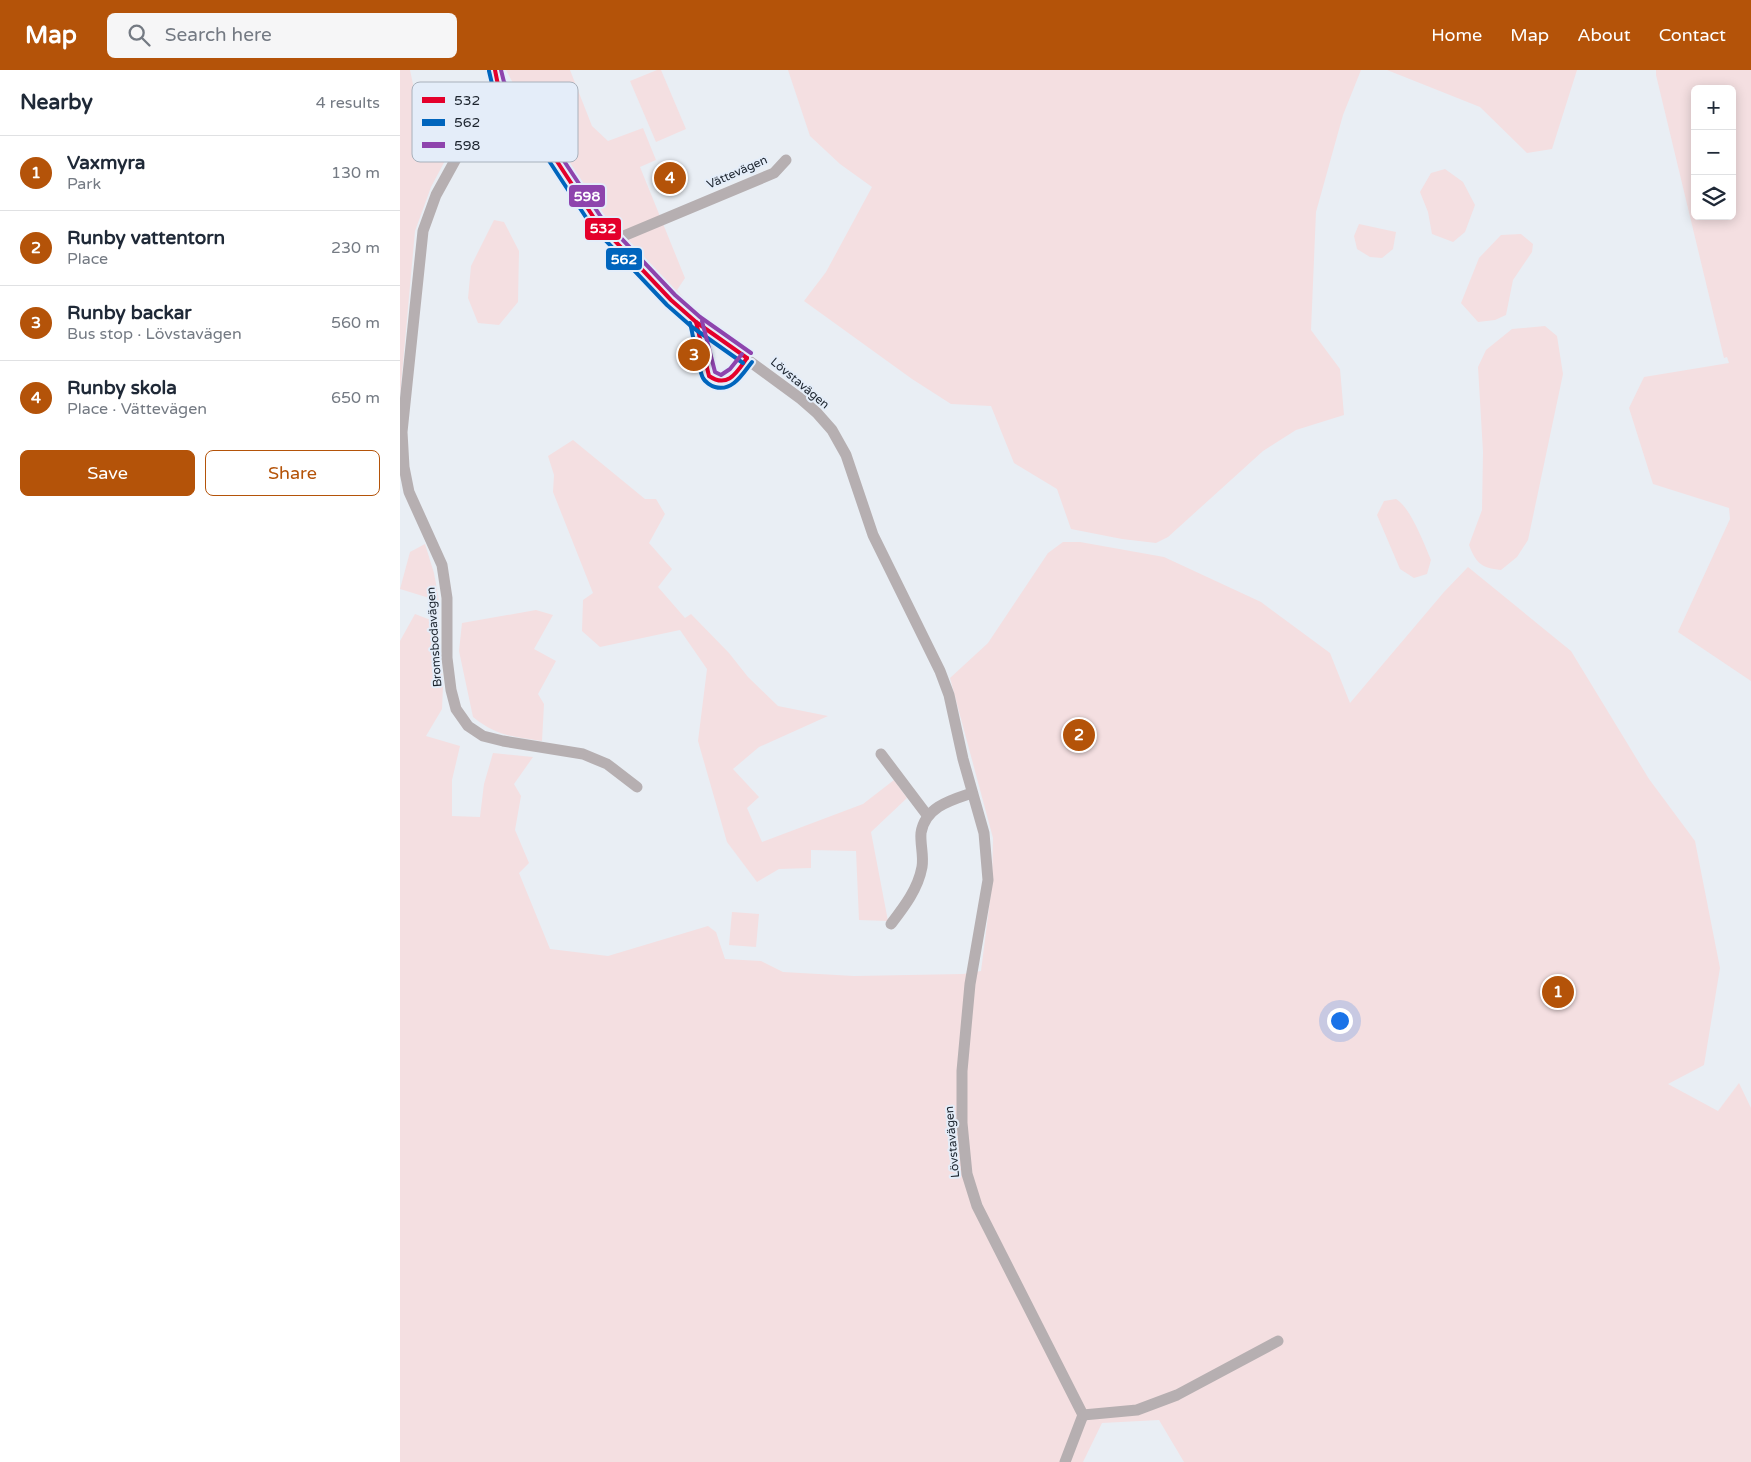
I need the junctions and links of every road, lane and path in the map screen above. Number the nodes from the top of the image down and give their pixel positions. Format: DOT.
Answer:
graph roads {
  1 [pos="786,160"];
  2 [pos="454,162"];
  3 [pos="557,162"];
  4 [pos="614,240"];
  5 [pos="881,754"];
  6 [pos="637,788"];
  7 [pos="972,793"];
  8 [pos="927,815"];
  9 [pos="891,924"];
  10 [pos="1278,1341"];
  11 [pos="1083,1415"];
  12 [pos="1065,1462"];
  1 -- 4 [label="street, Vättevägen"];
  2 -- 6 [label="street, Bromsbodavägen"];
  3 -- 4 [label="street, Lövstavägen"];
  4 -- 7 [label="street, Lövstavägen"];
  5 -- 8 [label="street"];
  7 -- 8 [label="street"];
  7 -- 11 [label="street, Lövstavägen"];
  8 -- 9 [label="street"];
  10 -- 11 [label="street"];
  11 -- 12 [label="street"];
}
